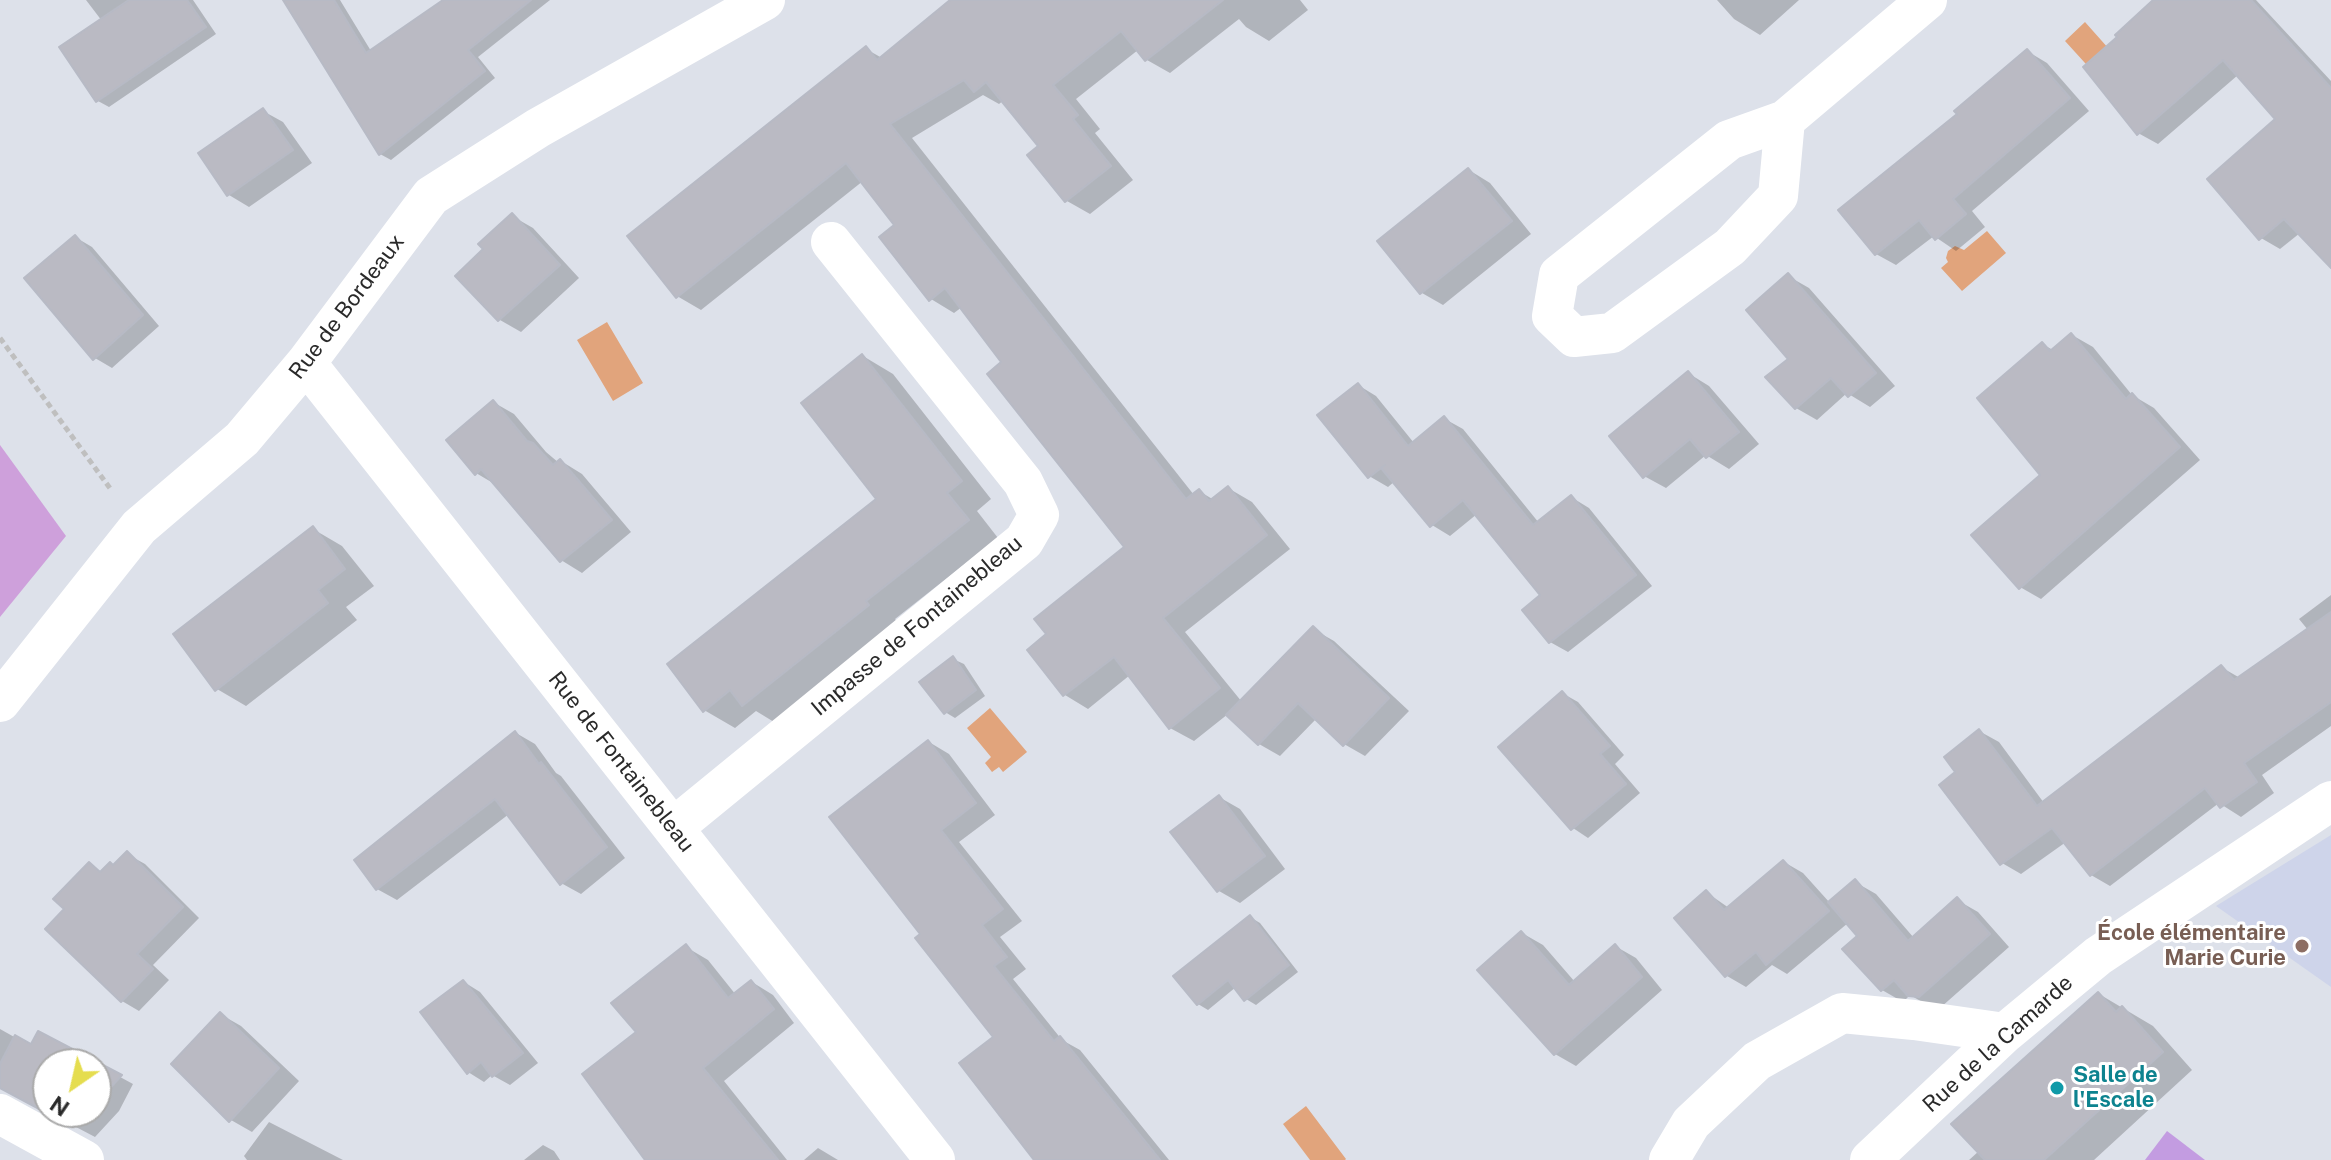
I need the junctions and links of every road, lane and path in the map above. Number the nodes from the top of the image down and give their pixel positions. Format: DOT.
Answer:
graph roads {
  1 [pos="765,0"];
  2 [pos="1927,0"];
  3 [pos="1785,120"];
  4 [pos="831,242"];
  5 [pos="0,338"];
  6 [pos="306,363"];
  7 [pos="139,527"];
  8 [pos="0,702"];
  9 [pos="2331,801"];
  10 [pos="673,828"];
  11 [pos="2005,1033"];
  12 [pos="0,1114"];
  13 [pos="84,1160"];
  14 [pos="935,1160"];
  15 [pos="1669,1160"];
  16 [pos="1870,1160"];
  1 -- 6 [label="street, Rue de Bordeaux"];
  2 -- 3 [label="street"];
  3 -- 3 [label="street"];
  4 -- 10 [label="street, Impasse de Fontainebleau"];
  5 -- 7 [label="path"];
  6 -- 7 [label="street, Rue de Bordeaux"];
  6 -- 10 [label="street, Rue de Fontainebleau"];
  7 -- 8 [label="street, Rue de Bordeaux"];
  9 -- 11 [label="street, Rue de la Camarde"];
  10 -- 14 [label="street, Rue de Fontainebleau"];
  11 -- 15 [label="street"];
  11 -- 16 [label="street, Rue de la Camarde"];
  12 -- 13 [label="street"];
}
